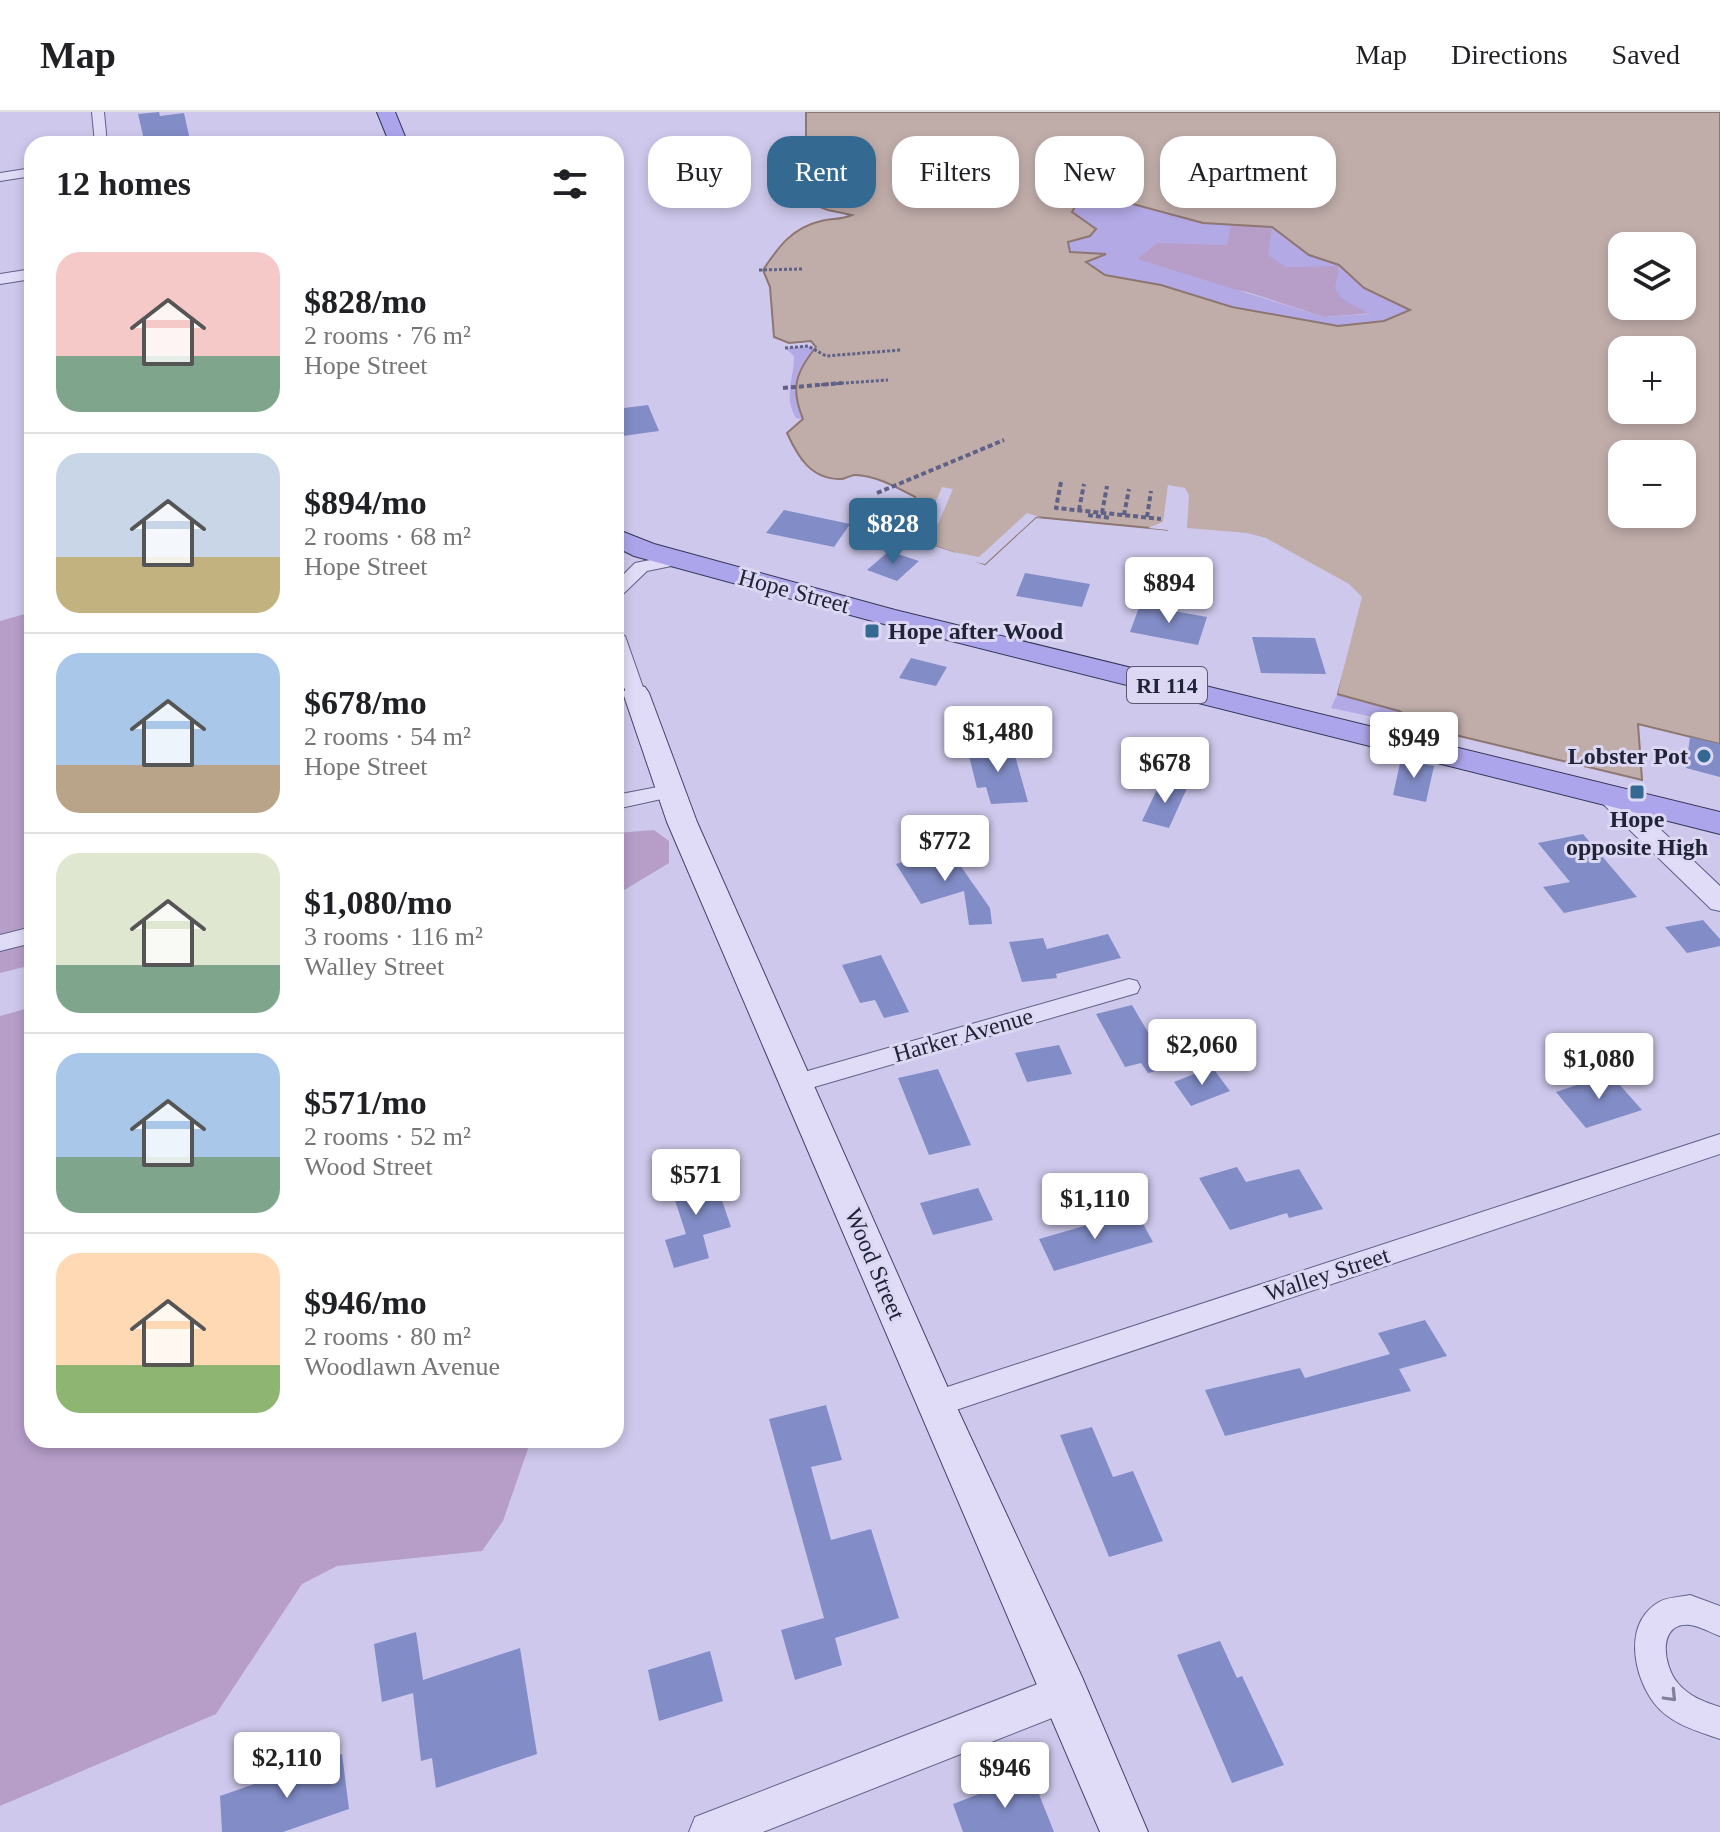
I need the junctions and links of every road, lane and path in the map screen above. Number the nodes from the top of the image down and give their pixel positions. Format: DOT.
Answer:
graph roads {
  1 [pos="98,112"];
  2 [pos="386,112"];
  3 [pos="100,136"];
  4 [pos="396,136"];
  5 [pos="24,173"];
  6 [pos="0,177"];
  7 [pos="802,269"];
  8 [pos="759,270"];
  9 [pos="24,275"];
  10 [pos="0,279"];
  11 [pos="785,348"];
  12 [pos="901,350"];
  13 [pos="888,380"];
  14 [pos="783,388"];
  15 [pos="1004,440"];
  16 [pos="1061,482"];
  17 [pos="1084,484"];
  18 [pos="1107,486"];
  19 [pos="1129,489"];
  20 [pos="1151,491"];
  21 [pos="877,493"];
  22 [pos="1079,510"];
  23 [pos="1102,513"];
  24 [pos="1095,514"];
  25 [pos="1088,515"];
  26 [pos="1124,515"];
  27 [pos="1147,517"];
  28 [pos="1111,518"];
  29 [pos="1161,519"];
  30 [pos="624,541"];
  31 [pos="680,559"];
  32 [pos="624,582"];
  33 [pos="624,659"];
  34 [pos="624,673"];
  35 [pos="636,693"];
  36 [pos="673,790"];
  37 [pos="1610,796"];
  38 [pos="624,800"];
  39 [pos="1720,823"];
  40 [pos="1720,902"];
  41 [pos="24,937"];
  42 [pos="0,943"];
  43 [pos="1129,987"];
  44 [pos="797,1083"];
  45 [pos="1720,1144"];
  46 [pos="935,1404"];
  47 [pos="1720,1621"];
  48 [pos="1066,1693"];
  49 [pos="1720,1723"];
  50 [pos="710,1832"];
  51 [pos="1124,1832"];
  1 -- 3 [label="street"];
  2 -- 4 [label="main road"];
  5 -- 6 [label="street"];
  7 -- 8 [label="path"];
  9 -- 10 [label="street"];
  11 -- 12 [label="path"];
  13 -- 14 [label="path"];
  15 -- 21 [label="path"];
  16 -- 22 [label="path"];
  17 -- 22 [label="path"];
  18 -- 23 [label="path"];
  19 -- 26 [label="path"];
  20 -- 27 [label="path"];
  22 -- 24 [label="path"];
  23 -- 24 [label="path"];
  23 -- 26 [label="path"];
  24 -- 25 [label="path"];
  24 -- 28 [label="path"];
  26 -- 27 [label="path"];
  27 -- 29 [label="path"];
  30 -- 31 [label="main road, Hope Street / RI 114"];
  31 -- 32 [label="street"];
  31 -- 37 [label="main road, Hope Street / RI 114"];
  33 -- 35 [label="street, Wood Street"];
  34 -- 35 [label="street, Wood Street"];
  35 -- 36 [label="main road, Wood Street"];
  36 -- 38 [label="street"];
  36 -- 44 [label="main road, Wood Street"];
  37 -- 39 [label="main road, Hope Street / RI 114"];
  37 -- 40 [label="street"];
  41 -- 42 [label="street"];
  43 -- 44 [label="street, Harker Avenue"];
  44 -- 46 [label="main road, Wood Street"];
  45 -- 46 [label="street, Walley Street"];
  46 -- 48 [label="main road, Wood Street"];
  47 -- 49 [label="street, one-way"];
  48 -- 50 [label="street"];
  48 -- 51 [label="main road, Wood Street"];
}
